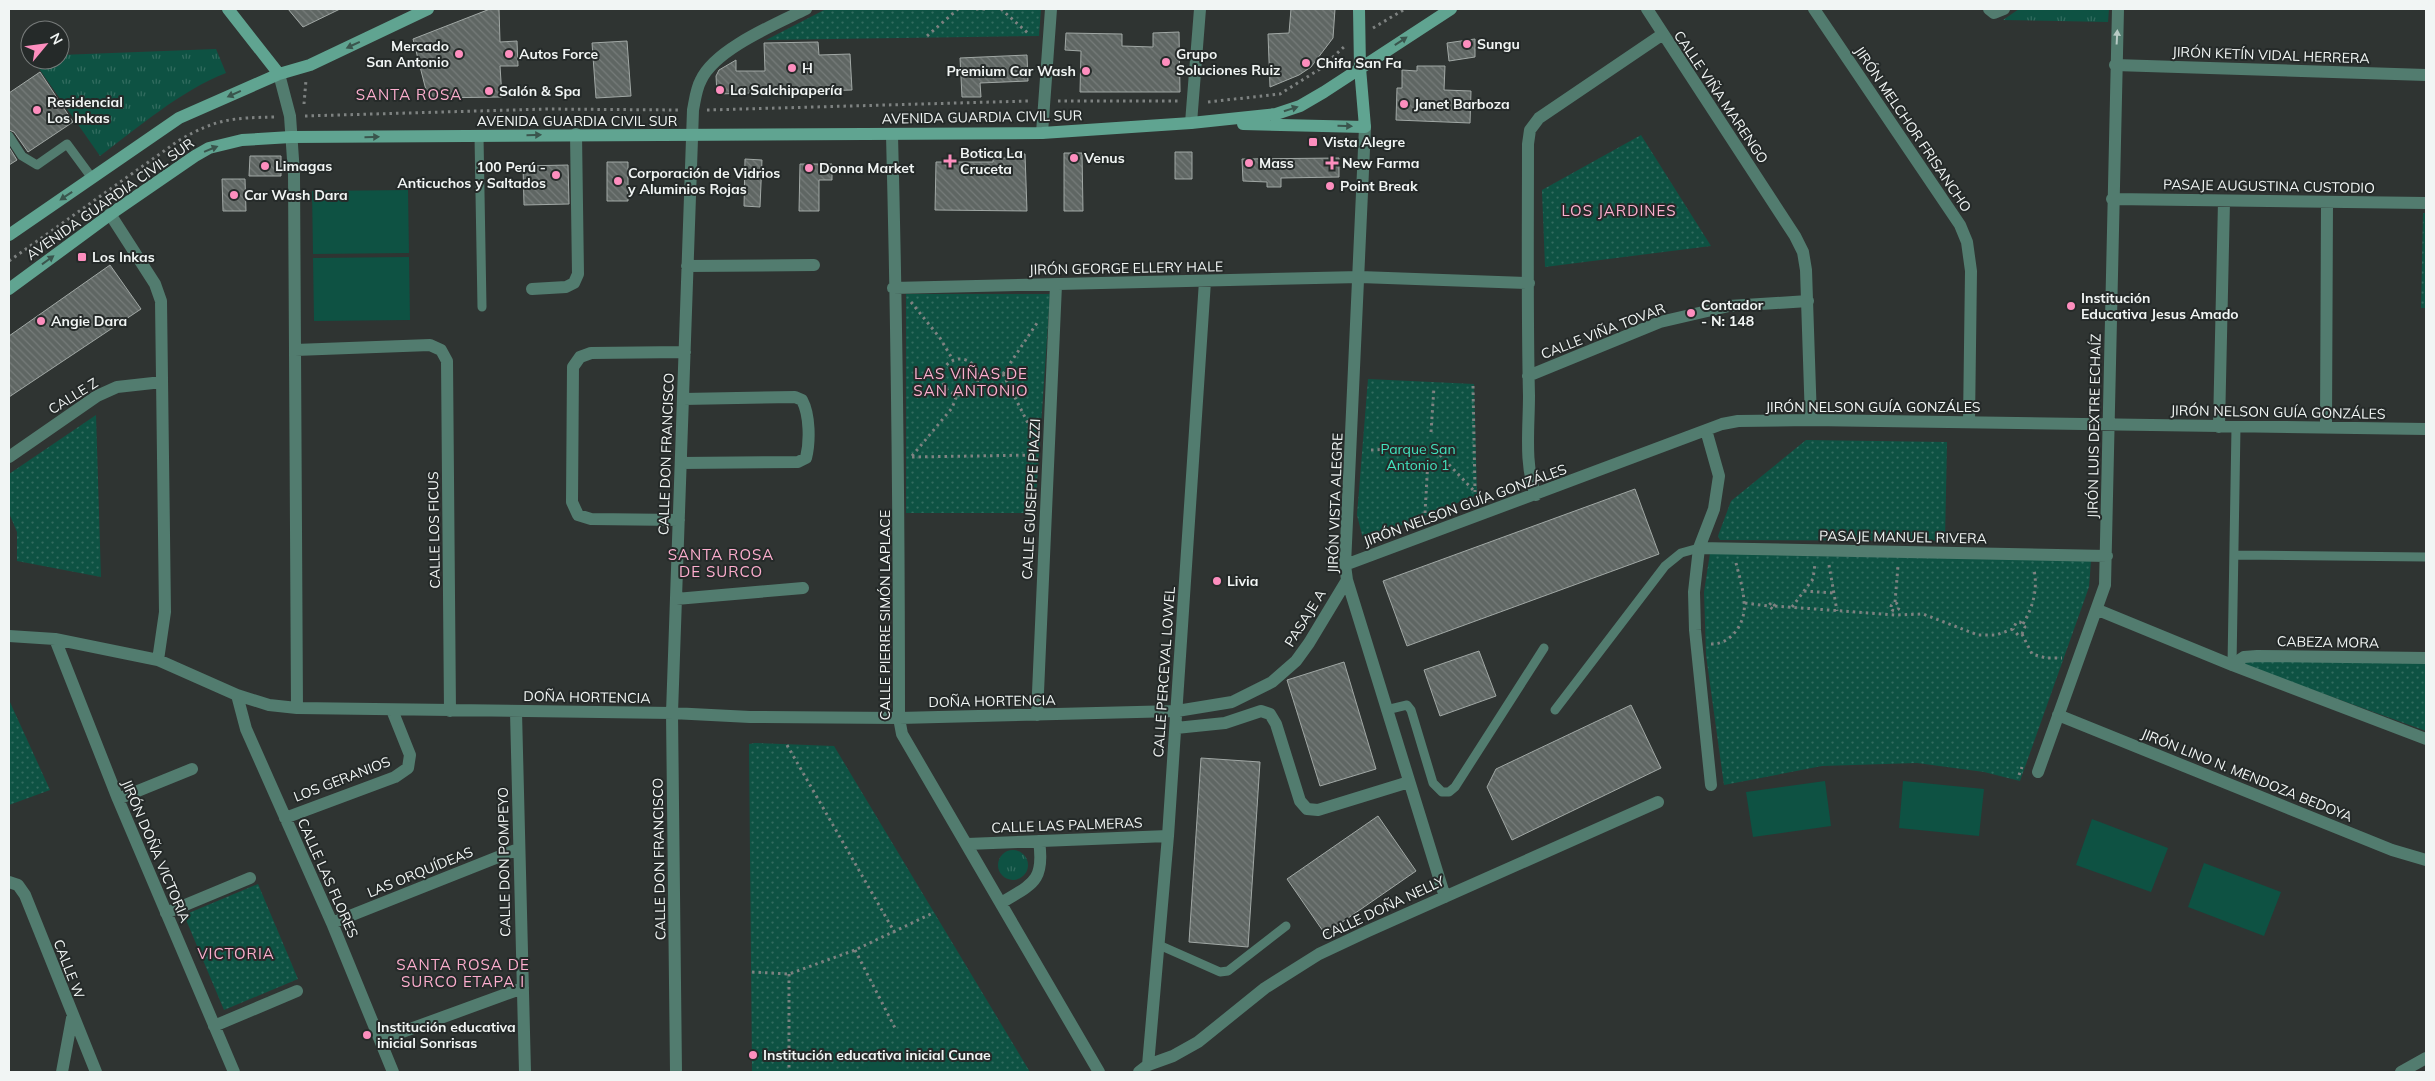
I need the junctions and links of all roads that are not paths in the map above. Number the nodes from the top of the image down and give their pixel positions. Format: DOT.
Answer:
graph roads {
  1 [pos="228,9"];
  2 [pos="428,9"];
  3 [pos="806,9"];
  4 [pos="1051,9"];
  5 [pos="1200,9"];
  6 [pos="1359,9"];
  7 [pos="1451,9"];
  8 [pos="1647,9"];
  9 [pos="1814,9"];
  10 [pos="2118,9"];
  11 [pos="1663,34"];
  12 [pos="2115,65"];
  13 [pos="1360,68"];
  14 [pos="279,74"];
  15 [pos="2426,75"];
  16 [pos="1191,123"];
  17 [pos="1365,127"];
  18 [pos="1042,133"];
  19 [pos="576,134"];
  20 [pos="892,134"];
  21 [pos="9,136"];
  22 [pos="479,136"];
  23 [pos="691,136"];
  24 [pos="291,137"];
  25 [pos="92,178"];
  26 [pos="2112,199"];
  27 [pos="2224,201"];
  28 [pos="2327,202"];
  29 [pos="2426,203"];
  30 [pos="110,214"];
  31 [pos="9,235"];
  32 [pos="814,265"];
  33 [pos="687,266"];
  34 [pos="1360,277"];
  35 [pos="1205,281"];
  36 [pos="1529,283"];
  37 [pos="1056,285"];
  38 [pos="893,288"];
  39 [pos="9,289"];
  40 [pos="532,289"];
  41 [pos="1808,301"];
  42 [pos="482,307"];
  43 [pos="296,350"];
  44 [pos="685,352"];
  45 [pos="1528,376"];
  46 [pos="162,382"];
  47 [pos="683,399"];
  48 [pos="1811,420"];
  49 [pos="1969,422"];
  50 [pos="2108,425"];
  51 [pos="2219,426"];
  52 [pos="2236,427"];
  53 [pos="2326,428"];
  54 [pos="2426,429"];
  55 [pos="1706,430"];
  56 [pos="9,457"];
  57 [pos="681,463"];
  58 [pos="1536,495"];
  59 [pos="679,520"];
  60 [pos="1699,548"];
  61 [pos="2234,555"];
  62 [pos="2107,556"];
  63 [pos="2426,556"];
  64 [pos="1345,565"];
  65 [pos="1346,580"];
  66 [pos="803,588"];
  67 [pos="676,599"];
  68 [pos="2098,610"];
  69 [pos="9,636"];
  70 [pos="55,639"];
  71 [pos="1544,648"];
  72 [pos="2426,658"];
  73 [pos="158,660"];
  74 [pos="2232,665"];
  75 [pos="236,695"];
  76 [pos="298,708"];
  77 [pos="392,710"];
  78 [pos="1386,710"];
  79 [pos="1554,710"];
  80 [pos="450,711"];
  81 [pos="1177,711"];
  82 [pos="516,712"];
  83 [pos="672,713"];
  84 [pos="1036,715"];
  85 [pos="2058,715"];
  86 [pos="900,718"];
  87 [pos="1176,728"];
  88 [pos="2426,739"];
  89 [pos="192,769"];
  90 [pos="2038,772"];
  91 [pos="1409,782"];
  92 [pos="1711,785"];
  93 [pos="118,799"];
  94 [pos="1658,802"];
  95 [pos="285,818"];
  96 [pos="1168,836"];
  97 [pos="1039,841"];
  98 [pos="967,844"];
  99 [pos="518,849"];
  100 [pos="2426,860"];
  101 [pos="250,878"];
  102 [pos="9,882"];
  103 [pos="1445,896"];
  104 [pos="1001,903"];
  105 [pos="166,913"];
  106 [pos="332,923"];
  107 [pos="1286,926"];
  108 [pos="1158,945"];
  109 [pos="523,988"];
  110 [pos="297,991"];
  111 [pos="72,1018"];
  112 [pos="214,1026"];
  113 [pos="380,1040"];
  114 [pos="2426,1058"];
  115 [pos="1144,1069"];
  116 [pos="62,1072"];
  117 [pos="96,1072"];
  118 [pos="234,1072"];
  119 [pos="393,1072"];
  120 [pos="525,1072"];
  121 [pos="676,1072"];
  122 [pos="1099,1072"];
  123 [pos="2401,1072"];
  1 -- 14 [label="main road"];
  2 -- 14 [label="main road, one-way"];
  3 -- 23 [label="street, CALLE DON FRANCISCO"];
  4 -- 18 [label="street"];
  5 -- 16 [label="street"];
  6 -- 13 [label="main road"];
  13 -- 7 [label="main road, AVENIDA GUARDIA CIVIL SUR, one-way"];
  8 -- 11 [label="street"];
  9 -- 49 [label="street, JIRÓN MELCHOR FRISANCHO"];
  12 -- 10 [label="street, JIRÓN LUIS DEXTRE ECHAÍZ, one-way"];
  11 -- 36 [label="street, CALLE VIÑA MARENGO"];
  11 -- 41 [label="street, CALLE VIÑA MARENGO"];
  12 -- 15 [label="street, JIRÓN KETÍN VIDAL HERRERA"];
  12 -- 26 [label="street, JIRÓN LUIS DEXTRE ECHAÍZ"];
  16 -- 13 [label="main road, AVENIDA GUARDIA CIVIL SUR, one-way"];
  13 -- 17 [label="main road"];
  14 -- 24 [label="street"];
  14 -- 25 [label="main road, one-way"];
  16 -- 17 [label="main road, AVENIDA GUARDIA CIVIL SUR, one-way"];
  16 -- 18 [label="main road, AVENIDA GUARDIA CIVIL SUR"];
  17 -- 34 [label="street, JIRÓN VISTA ALEGRE"];
  18 -- 20 [label="main road, AVENIDA GUARDIA CIVIL SUR"];
  22 -- 19 [label="main road, AVENIDA GUARDIA CIVIL SUR, one-way"];
  19 -- 23 [label="main road, AVENIDA GUARDIA CIVIL SUR"];
  19 -- 40 [label="street"];
  20 -- 23 [label="main road, AVENIDA GUARDIA CIVIL SUR"];
  20 -- 38 [label="street, CALLE PIERRE SIMÓN LAPLACE"];
  21 -- 25 [label="lane"];
  24 -- 22 [label="main road, AVENIDA GUARDIA CIVIL SUR, one-way"];
  22 -- 42 [label="lane"];
  23 -- 33 [label="street, CALLE DON FRANCISCO"];
  30 -- 24 [label="main road, AVENIDA GUARDIA CIVIL SUR, one-way"];
  24 -- 43 [label="street"];
  25 -- 31 [label="main road, one-way"];
  26 -- 27 [label="street, PASAJE AUGUSTINA CUSTODIO"];
  26 -- 50 [label="street, JIRÓN LUIS DEXTRE ECHAÍZ"];
  27 -- 28 [label="street, PASAJE AUGUSTINA CUSTODIO"];
  27 -- 51 [label="street"];
  28 -- 29 [label="street, PASAJE AUGUSTINA CUSTODIO"];
  28 -- 53 [label="street"];
  39 -- 30 [label="main road, AVENIDA GUARDIA CIVIL SUR, one-way"];
  30 -- 46 [label="street"];
  32 -- 33 [label="street"];
  33 -- 44 [label="street, CALLE DON FRANCISCO"];
  34 -- 35 [label="street, JIRÓN GEORGE ELLERY HALE"];
  34 -- 36 [label="street, JIRÓN GEORGE ELLERY HALE"];
  34 -- 64 [label="street, JIRÓN VISTA ALEGRE"];
  35 -- 37 [label="street, JIRÓN GEORGE ELLERY HALE"];
  35 -- 81 [label="street, CALLE PERCEVAL LOWEL"];
  36 -- 45 [label="street, CALLE VIÑA MARENGO"];
  37 -- 38 [label="street, JIRÓN GEORGE ELLERY HALE"];
  37 -- 84 [label="street, CALLE GUISEPPE PIAZZI"];
  38 -- 86 [label="street, CALLE PIERRE SIMÓN LAPLACE"];
  41 -- 45 [label="street, CALLE VIÑA TOVAR"];
  41 -- 48 [label="street, CALLE VIÑA MARENGO"];
  43 -- 76 [label="street"];
  43 -- 80 [label="street, CALLE LOS FICUS"];
  44 -- 47 [label="street, CALLE DON FRANCISCO"];
  44 -- 59 [label="street"];
  45 -- 58 [label="street, CALLE VIÑA MARENGO"];
  46 -- 56 [label="street, CALLE Z"];
  46 -- 73 [label="street"];
  47 -- 57 [label="street, CALLE DON FRANCISCO"];
  47 -- 57 [label="street"];
  48 -- 49 [label="street, JIRÓN NELSON GUÍA GONZÁLES"];
  48 -- 55 [label="street, JIRÓN NELSON GUÍA GONZÁLES"];
  49 -- 50 [label="street, JIRÓN NELSON GUÍA GONZÁLES"];
  50 -- 51 [label="street, JIRÓN NELSON GUÍA GONZÁLES"];
  50 -- 62 [label="street, JIRÓN LUIS DEXTRE ECHAÍZ"];
  51 -- 52 [label="street, JIRÓN NELSON GUÍA GONZÁLES"];
  52 -- 53 [label="street, JIRÓN NELSON GUÍA GONZÁLES"];
  52 -- 61 [label="lane"];
  53 -- 54 [label="street, JIRÓN NELSON GUÍA GONZÁLES"];
  55 -- 58 [label="street, JIRÓN NELSON GUÍA GONZÁLES"];
  55 -- 60 [label="street"];
  57 -- 59 [label="street, CALLE DON FRANCISCO"];
  58 -- 64 [label="street, JIRÓN NELSON GUÍA GONZÁLES"];
  59 -- 67 [label="street, CALLE DON FRANCISCO"];
  60 -- 62 [label="street, PASAJE MANUEL RIVERA"];
  60 -- 79 [label="lane"];
  60 -- 92 [label="street"];
  61 -- 63 [label="lane"];
  61 -- 74 [label="lane"];
  62 -- 68 [label="street, JIRÓN LUIS DEXTRE ECHAÍZ"];
  64 -- 65 [label="street, JIRÓN VISTA ALEGRE"];
  65 -- 78 [label="street, JIRÓN VISTA ALEGRE"];
  65 -- 81 [label="street, PASAJE A"];
  66 -- 67 [label="street"];
  67 -- 83 [label="street, CALLE DON FRANCISCO"];
  68 -- 74 [label="street"];
  68 -- 85 [label="street, JIRÓN LUIS DEXTRE ECHAÍZ"];
  69 -- 70 [label="street, DOÑA HORTENCIA"];
  70 -- 73 [label="street, DOÑA HORTENCIA"];
  70 -- 93 [label="street, JIRÓN DOÑA VICTORIA"];
  71 -- 78 [label="lane"];
  72 -- 74 [label="street, CABEZA MORA"];
  73 -- 75 [label="street, DOÑA HORTENCIA"];
  74 -- 88 [label="street"];
  75 -- 76 [label="street, DOÑA HORTENCIA"];
  75 -- 95 [label="street, CALLE LAS FLORES"];
  76 -- 77 [label="street, DOÑA HORTENCIA"];
  77 -- 80 [label="street, DOÑA HORTENCIA"];
  77 -- 95 [label="street, LOS GERANIOS"];
  78 -- 91 [label="street, JIRÓN VISTA ALEGRE"];
  80 -- 82 [label="street, DOÑA HORTENCIA"];
  81 -- 84 [label="street, DOÑA HORTENCIA"];
  81 -- 87 [label="street, CALLE PERCEVAL LOWEL"];
  82 -- 83 [label="street, DOÑA HORTENCIA"];
  82 -- 99 [label="street, CALLE DON POMPEYO"];
  83 -- 86 [label="street, DOÑA HORTENCIA"];
  83 -- 121 [label="street, CALLE DON FRANCISCO"];
  84 -- 86 [label="street, DOÑA HORTENCIA"];
  85 -- 90 [label="street, JIRÓN LUIS DEXTRE ECHAÍZ"];
  85 -- 100 [label="street, JIRÓN LINO N. MENDOZA BEDOYA"];
  86 -- 98 [label="street, CALLE PIERRE SIMÓN LAPLACE"];
  87 -- 91 [label="street"];
  87 -- 96 [label="street, CALLE PERCEVAL LOWEL"];
  89 -- 93 [label="street"];
  91 -- 103 [label="street, JIRÓN VISTA ALEGRE"];
  93 -- 105 [label="street, JIRÓN DOÑA VICTORIA"];
  94 -- 103 [label="street, CALLE DOÑA NELLY"];
  95 -- 106 [label="street, CALLE LAS FLORES"];
  96 -- 97 [label="street, CALLE LAS PALMERAS"];
  96 -- 108 [label="street, CALLE PERCEVAL LOWEL"];
  97 -- 98 [label="street, CALLE LAS PALMERAS"];
  97 -- 104 [label="street"];
  98 -- 104 [label="street, CALLE PIERRE SIMÓN LAPLACE"];
  99 -- 106 [label="street, LAS ORQUÍDEAS"];
  99 -- 109 [label="street, CALLE DON POMPEYO"];
  101 -- 105 [label="street"];
  102 -- 111 [label="street, CALLE W"];
  103 -- 115 [label="street, CALLE DOÑA NELLY"];
  104 -- 122 [label="street, CALLE PIERRE SIMÓN LAPLACE"];
  105 -- 112 [label="street, JIRÓN DOÑA VICTORIA"];
  106 -- 113 [label="street, CALLE LAS FLORES"];
  107 -- 108 [label="lane"];
  108 -- 115 [label="street, CALLE PERCEVAL LOWEL"];
  109 -- 113 [label="street"];
  109 -- 120 [label="street, CALLE DON POMPEYO"];
  110 -- 112 [label="street"];
  111 -- 116 [label="street"];
  111 -- 117 [label="street, CALLE W"];
  112 -- 118 [label="street, JIRÓN DOÑA VICTORIA"];
  113 -- 119 [label="street, CALLE LAS FLORES"];
  114 -- 123 [label="street"];
}
